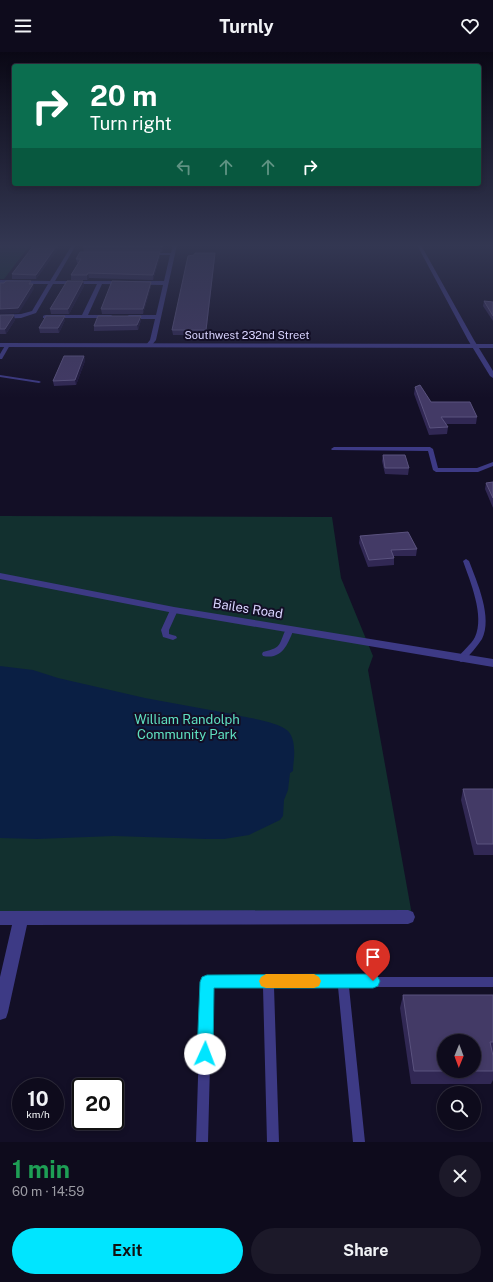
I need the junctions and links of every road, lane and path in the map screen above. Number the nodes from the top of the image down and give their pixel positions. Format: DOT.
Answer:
graph roads {
  1 [pos="44,296"];
  2 [pos="94,296"];
  3 [pos="164,296"];
  4 [pos="447,296"];
  5 [pos="0,317"];
  6 [pos="45,317"];
  7 [pos="84,317"];
  8 [pos="159,317"];
  9 [pos="0,345"];
  10 [pos="8,345"];
  11 [pos="149,345"];
  12 [pos="475,346"];
  13 [pos="493,346"];
  14 [pos="0,358"];
  15 [pos="493,375"];
  16 [pos="0,376"];
  17 [pos="39,382"];
  18 [pos="334,449"];
  19 [pos="493,464"];
  20 [pos="466,561"];
  21 [pos="0,576"];
  22 [pos="174,610"];
  23 [pos="290,629"];
  24 [pos="173,638"];
  25 [pos="266,654"];
  26 [pos="462,659"];
  27 [pos="493,663"];
  28 [pos="0,918"];
  29 [pos="21,918"];
  30 [pos="408,918"];
  31 [pos="268,981"];
  32 [pos="343,981"];
  33 [pos="493,982"];
  34 [pos="0,1012"];
  35 [pos="202,1142"];
  36 [pos="273,1142"];
  37 [pos="359,1142"];
  1 -- 5 [label="street"];
  2 -- 7 [label="street"];
  3 -- 8 [label="street"];
  4 -- 12 [label="street"];
  6 -- 7 [label="street"];
  7 -- 8 [label="street"];
  8 -- 11 [label="street"];
  9 -- 10 [label="street, Southwest 232nd Street"];
  10 -- 11 [label="street, Southwest 232nd Street"];
  10 -- 14 [label="lane"];
  11 -- 12 [label="street, Southwest 232nd Street"];
  12 -- 13 [label="street, Southwest 232nd Street"];
  12 -- 15 [label="street"];
  16 -- 17 [label="lane"];
  18 -- 19 [label="lane"];
  20 -- 26 [label="lane"];
  21 -- 22 [label="street, Bailes Road"];
  22 -- 23 [label="street, Bailes Road"];
  22 -- 24 [label="lane"];
  23 -- 25 [label="lane"];
  23 -- 26 [label="street, Bailes Road"];
  26 -- 27 [label="street, Bailes Road"];
  28 -- 29 [label="street"];
  29 -- 30 [label="street"];
  29 -- 34 [label="street"];
  31 -- 32 [label="lane"];
  31 -- 35 [label="lane"];
  31 -- 36 [label="lane"];
  32 -- 33 [label="lane"];
  32 -- 37 [label="lane"];
}
